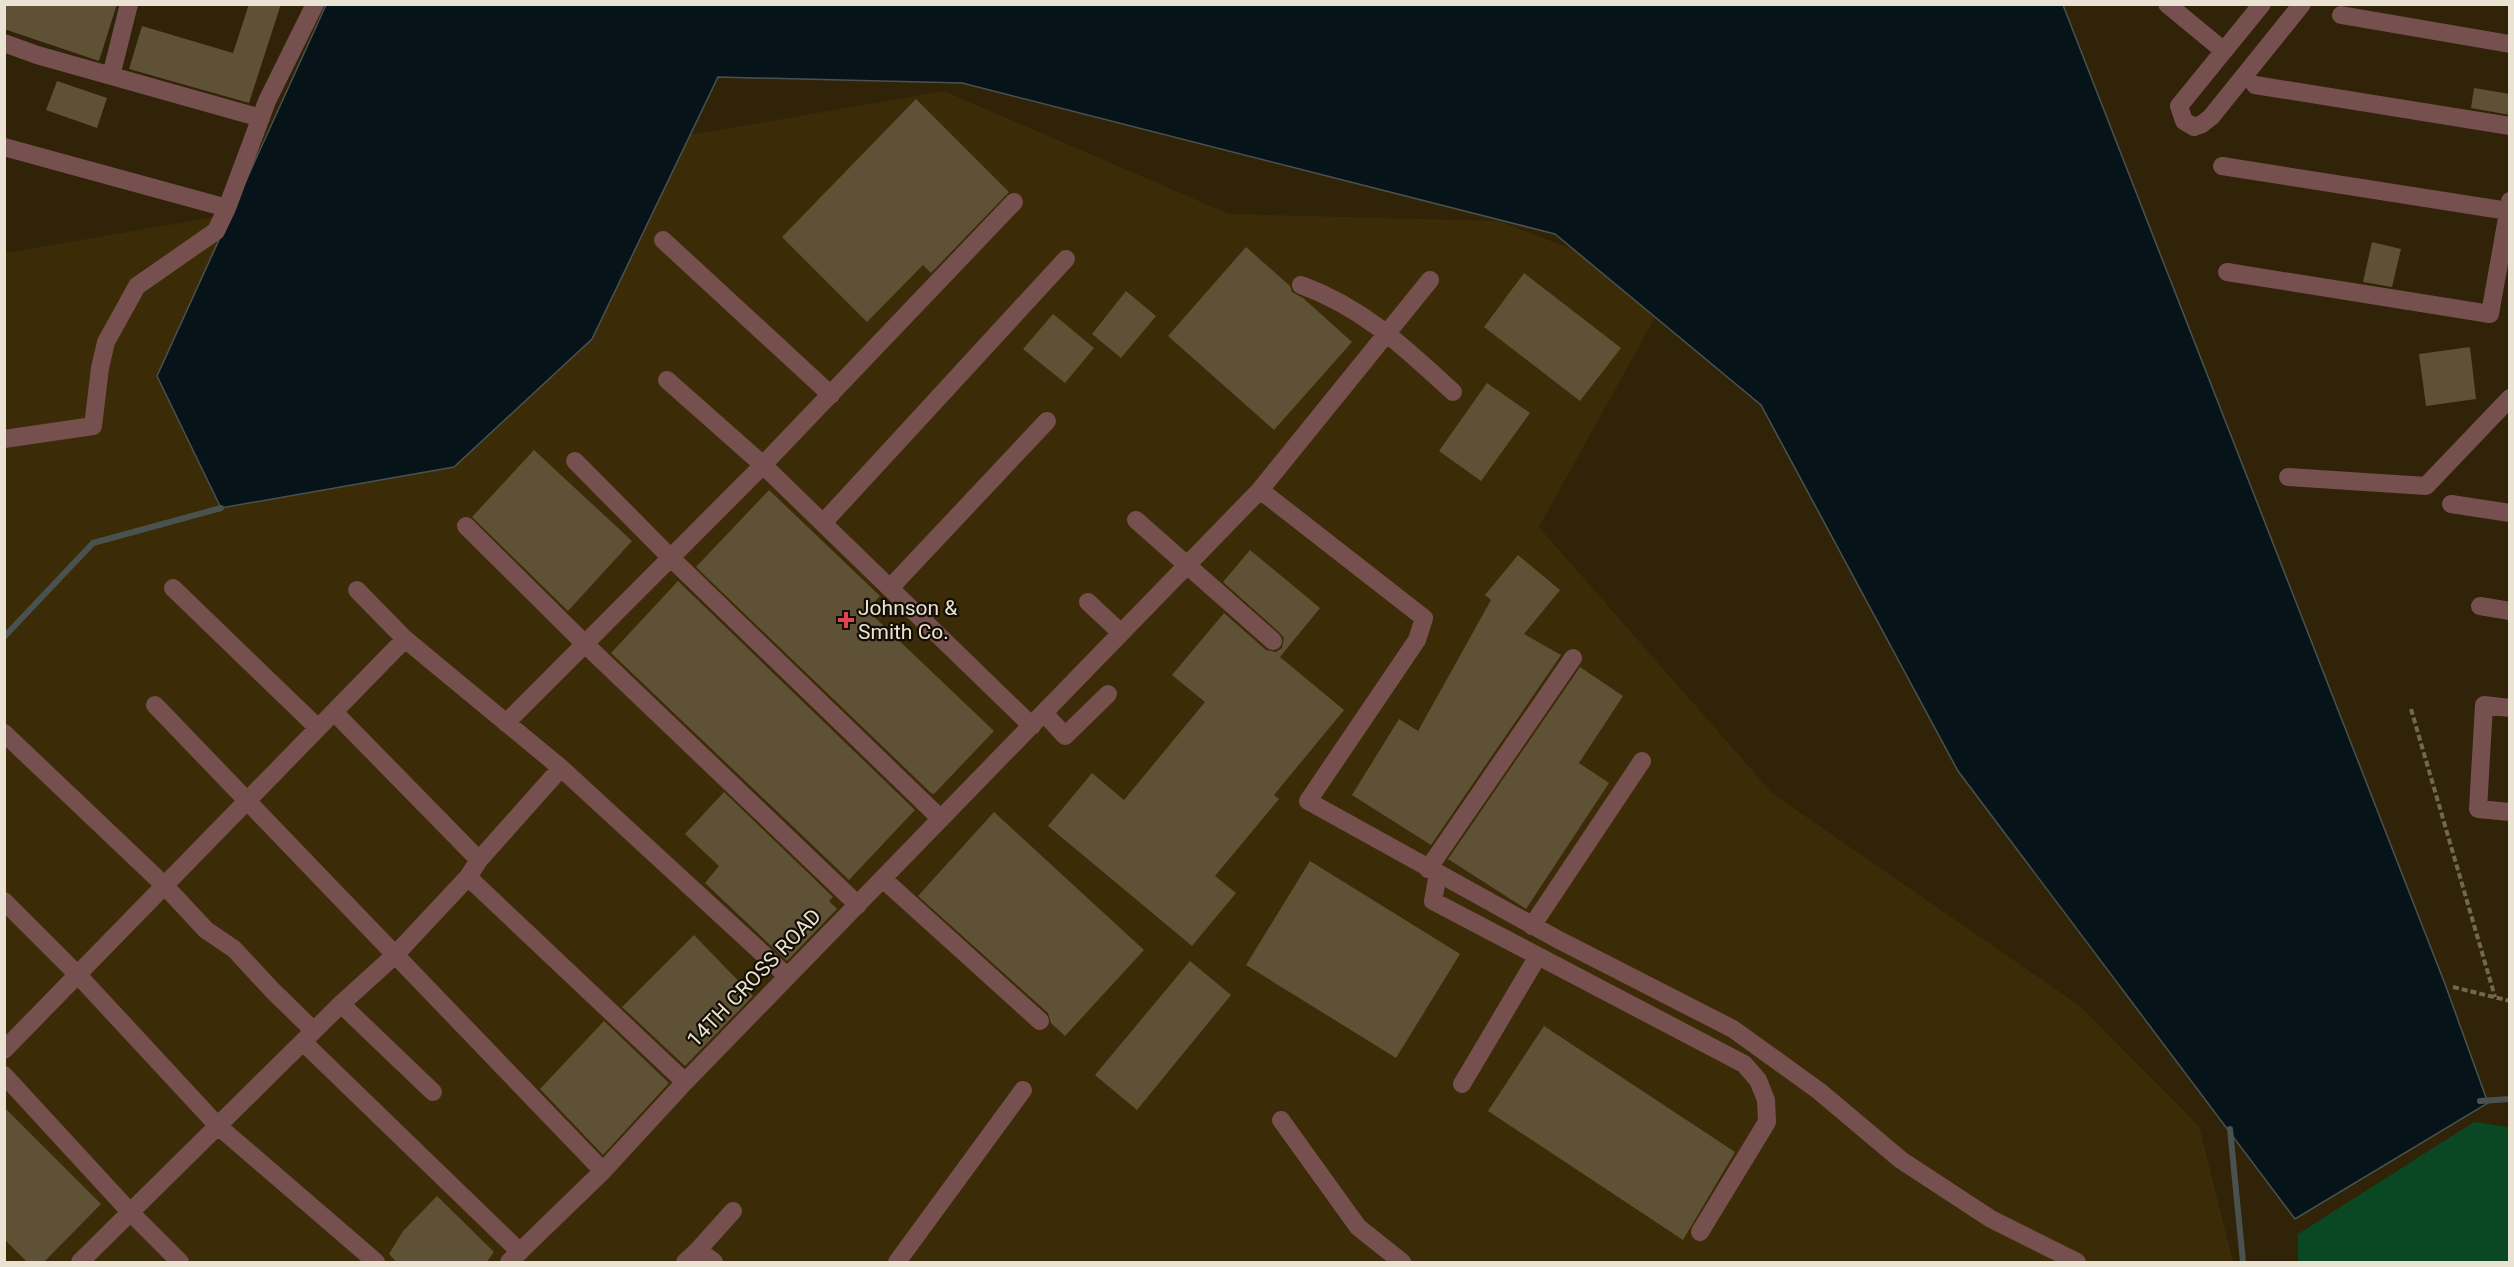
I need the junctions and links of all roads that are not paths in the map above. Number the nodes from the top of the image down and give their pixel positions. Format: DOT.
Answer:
graph roads {
  1 [pos="129,4"];
  2 [pos="315,4"];
  3 [pos="2167,4"];
  4 [pos="2262,4"];
  5 [pos="2302,4"];
  6 [pos="2341,15"];
  7 [pos="4,43"];
  8 [pos="2510,44"];
  9 [pos="2224,51"];
  10 [pos="111,76"];
  11 [pos="2255,85"];
  12 [pos="261,118"];
  13 [pos="2510,126"];
  14 [pos="4,147"];
  15 [pos="2222,166"];
  16 [pos="1014,202"];
  17 [pos="2509,206"];
  18 [pos="227,208"];
  19 [pos="663,240"];
  20 [pos="1066,259"];
  21 [pos="2227,272"];
  22 [pos="1430,280"];
  23 [pos="1301,285"];
  24 [pos="1388,333"];
  25 [pos="667,380"];
  26 [pos="1453,392"];
  27 [pos="831,395"];
  28 [pos="2510,398"];
  29 [pos="1047,421"];
  30 [pos="4,439"];
  31 [pos="575,461"];
  32 [pos="763,465"];
  33 [pos="2288,477"];
  34 [pos="1260,490"];
  35 [pos="2451,504"];
  36 [pos="2510,513"];
  37 [pos="1136,520"];
  38 [pos="823,523"];
  39 [pos="466,526"];
  40 [pos="670,558"];
  41 [pos="1187,566"];
  42 [pos="173,588"];
  43 [pos="890,588"];
  44 [pos="357,590"];
  45 [pos="1088,602"];
  46 [pos="2480,606"];
  47 [pos="2510,611"];
  48 [pos="1121,633"];
  49 [pos="405,639"];
  50 [pos="1273,641"];
  51 [pos="585,644"];
  52 [pos="1573,658"];
  53 [pos="1108,694"];
  54 [pos="155,705"];
  55 [pos="2510,708"];
  56 [pos="334,712"];
  57 [pos="1038,719"];
  58 [pos="506,723"];
  59 [pos="318,728"];
  60 [pos="4,733"];
  61 [pos="1642,761"];
  62 [pos="561,768"];
  63 [pos="247,801"];
  64 [pos="2510,812"];
  65 [pos="941,819"];
  66 [pos="479,860"];
  67 [pos="1433,872"];
  68 [pos="468,878"];
  69 [pos="882,879"];
  70 [pos="165,885"];
  71 [pos="4,901"];
  72 [pos="858,904"];
  73 [pos="1532,926"];
  74 [pos="395,955"];
  75 [pos="1538,956"];
  76 [pos="78,975"];
  77 [pos="788,976"];
  78 [pos="341,1004"];
  79 [pos="1040,1022"];
  80 [pos="308,1036"];
  81 [pos="4,1050"];
  82 [pos="4,1075"];
  83 [pos="685,1082"];
  84 [pos="1462,1084"];
  85 [pos="1023,1090"];
  86 [pos="433,1092"];
  87 [pos="1281,1120"];
  88 [pos="218,1126"];
  89 [pos="603,1171"];
  90 [pos="733,1211"];
  91 [pos="130,1213"];
  92 [pos="1700,1232"];
  93 [pos="692,1256"];
  94 [pos="514,1257"];
  95 [pos="80,1263"];
  96 [pos="180,1263"];
  97 [pos="376,1263"];
  98 [pos="714,1263"];
  99 [pos="897,1263"];
  100 [pos="1402,1263"];
  101 [pos="2076,1263"];
  1 -- 10 [label="street"];
  2 -- 12 [label="street"];
  3 -- 9 [label="street"];
  4 -- 9 [label="street"];
  5 -- 9 [label="street"];
  6 -- 8 [label="street"];
  7 -- 10 [label="street"];
  10 -- 12 [label="street"];
  11 -- 13 [label="street"];
  12 -- 18 [label="street"];
  14 -- 18 [label="street"];
  15 -- 17 [label="street"];
  16 -- 27 [label="street"];
  17 -- 21 [label="street"];
  18 -- 30 [label="street"];
  19 -- 27 [label="street"];
  20 -- 38 [label="street"];
  22 -- 24 [label="street, 14TH CROSS ROAD"];
  23 -- 24 [label="street"];
  24 -- 26 [label="street"];
  24 -- 34 [label="street, 14TH CROSS ROAD"];
  25 -- 32 [label="street"];
  27 -- 32 [label="street"];
  28 -- 33 [label="street"];
  29 -- 43 [label="street"];
  31 -- 40 [label="street"];
  32 -- 38 [label="street"];
  32 -- 40 [label="street"];
  34 -- 41 [label="street, 14TH CROSS ROAD"];
  34 -- 67 [label="street"];
  35 -- 36 [label="street"];
  37 -- 41 [label="street"];
  38 -- 43 [label="street"];
  39 -- 51 [label="street"];
  40 -- 51 [label="street"];
  40 -- 65 [label="street"];
  41 -- 48 [label="street, 14TH CROSS ROAD"];
  41 -- 50 [label="street"];
  42 -- 59 [label="street"];
  43 -- 57 [label="street"];
  44 -- 49 [label="street"];
  45 -- 48 [label="street"];
  46 -- 47 [label="street"];
  48 -- 57 [label="street, 14TH CROSS ROAD"];
  49 -- 56 [label="street"];
  49 -- 58 [label="street"];
  51 -- 58 [label="street"];
  51 -- 72 [label="street"];
  52 -- 67 [label="street"];
  53 -- 57 [label="street"];
  54 -- 63 [label="street"];
  55 -- 64 [label="street"];
  56 -- 59 [label="street"];
  56 -- 66 [label="street"];
  57 -- 65 [label="street, 14TH CROSS ROAD"];
  58 -- 62 [label="street"];
  59 -- 63 [label="street"];
  60 -- 70 [label="street"];
  61 -- 73 [label="street"];
  62 -- 66 [label="street"];
  62 -- 77 [label="street"];
  63 -- 70 [label="street"];
  63 -- 74 [label="street"];
  65 -- 69 [label="street, 14TH CROSS ROAD"];
  66 -- 68 [label="street"];
  67 -- 73 [label="street"];
  67 -- 75 [label="street"];
  68 -- 74 [label="street"];
  68 -- 83 [label="street"];
  69 -- 72 [label="street, 14TH CROSS ROAD"];
  69 -- 79 [label="street"];
  70 -- 76 [label="street"];
  70 -- 80 [label="street"];
  71 -- 76 [label="street"];
  72 -- 77 [label="street, 14TH CROSS ROAD"];
  73 -- 101 [label="street"];
  74 -- 78 [label="street"];
  74 -- 89 [label="street"];
  75 -- 84 [label="street"];
  75 -- 92 [label="street"];
  76 -- 81 [label="street"];
  76 -- 88 [label="street"];
  77 -- 83 [label="street, 14TH CROSS ROAD"];
  78 -- 80 [label="street"];
  78 -- 86 [label="street"];
  80 -- 88 [label="street"];
  80 -- 94 [label="street"];
  82 -- 91 [label="street"];
  83 -- 89 [label="street, 14TH CROSS ROAD"];
  85 -- 99 [label="street"];
  87 -- 100 [label="street"];
  88 -- 91 [label="street"];
  88 -- 97 [label="street"];
  89 -- 94 [label="street, 14TH CROSS ROAD"];
  90 -- 93 [label="street"];
  91 -- 95 [label="street"];
  91 -- 96 [label="street"];
  93 -- 98 [label="street"];
}
